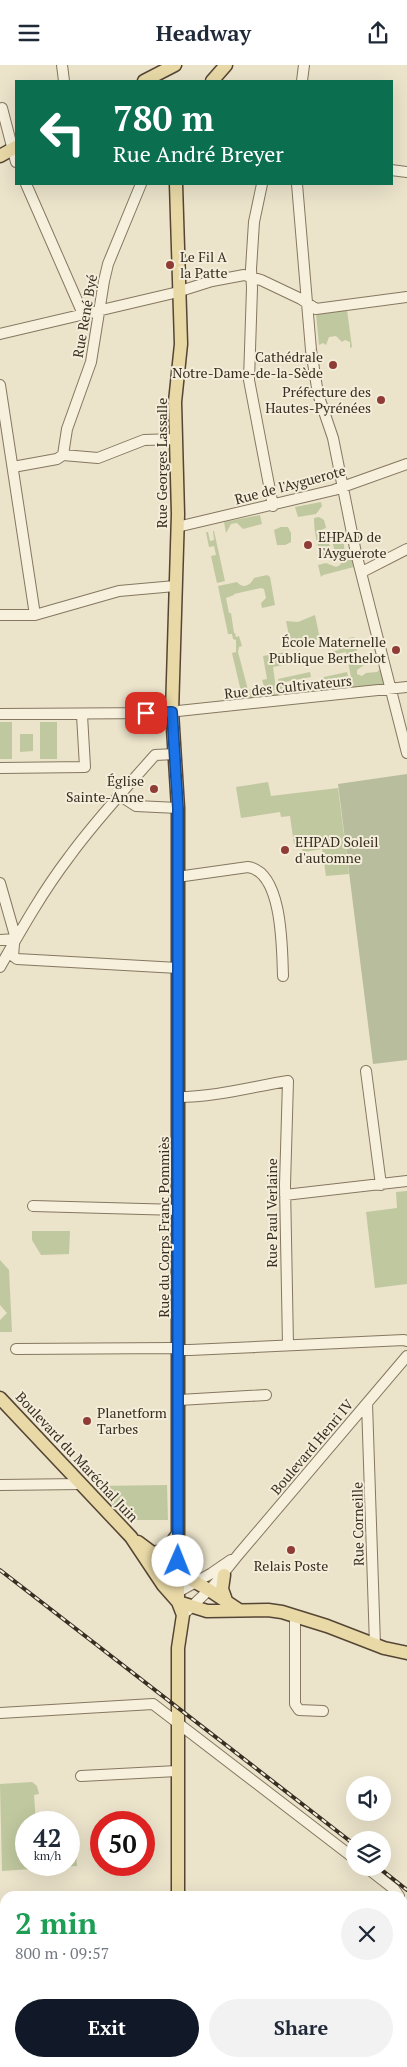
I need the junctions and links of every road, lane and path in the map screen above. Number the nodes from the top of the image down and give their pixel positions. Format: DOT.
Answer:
graph roads {
  1 [pos="62,65"];
  2 [pos="175,65"];
  3 [pos="226,65"];
  4 [pos="304,65"];
  5 [pos="64,80"];
  6 [pos="146,80"];
  7 [pos="213,80"];
  8 [pos="302,80"];
  9 [pos="2,108"];
  10 [pos="14,148"];
  11 [pos="0,156"];
  12 [pos="393,170"];
  13 [pos="407,172"];
  14 [pos="26,185"];
  15 [pos="141,185"];
  16 [pos="176,185"];
  17 [pos="262,185"];
  18 [pos="297,185"];
  19 [pos="251,277"];
  20 [pos="180,290"];
  21 [pos="407,297"];
  22 [pos="307,303"];
  23 [pos="100,311"];
  24 [pos="83,315"];
  25 [pos="0,334"];
  26 [pos="0,385"];
  27 [pos="177,439"];
  28 [pos="64,455"];
  29 [pos="407,464"];
  30 [pos="13,467"];
  31 [pos="342,488"];
  32 [pos="273,506"];
  33 [pos="178,527"];
  34 [pos="407,549"];
  35 [pos="362,573"];
  36 [pos="175,585"];
  37 [pos="0,615"];
  38 [pos="35,615"];
  39 [pos="407,687"];
  40 [pos="391,690"];
  41 [pos="172,712"];
  42 [pos="0,715"];
  43 [pos="82,715"];
  44 [pos="407,753"];
  45 [pos="175,754"];
  46 [pos="0,768"];
  47 [pos="119,795"];
  48 [pos="178,808"];
  49 [pos="177,877"];
  50 [pos="0,883"];
  51 [pos="0,940"];
  52 [pos="15,941"];
  53 [pos="0,967"];
  54 [pos="178,967"];
  55 [pos="283,976"];
  56 [pos="366,1071"];
  57 [pos="178,1097"];
  58 [pos="407,1181"];
  59 [pos="381,1185"];
  60 [pos="285,1195"];
  61 [pos="33,1206"];
  62 [pos="178,1210"];
  63 [pos="407,1341"];
  64 [pos="288,1345"];
  65 [pos="16,1349"];
  66 [pos="179,1350"];
  67 [pos="407,1356"];
  68 [pos="266,1395"];
  69 [pos="0,1398"];
  70 [pos="179,1400"];
  71 [pos="368,1403"];
  72 [pos="81,1484"];
  73 [pos="0,1485"];
  74 [pos="178,1534"];
  75 [pos="131,1537"];
  76 [pos="153,1553"];
  77 [pos="238,1555"];
  78 [pos="178,1572"];
  79 [pos="224,1575"];
  80 [pos="196,1582"];
  81 [pos="210,1590"];
  82 [pos="178,1597"];
  83 [pos="228,1603"];
  84 [pos="187,1611"];
  85 [pos="241,1611"];
  86 [pos="295,1616"];
  87 [pos="375,1645"];
  88 [pos="178,1648"];
  89 [pos="407,1653"];
  90 [pos="323,1711"];
  91 [pos="0,1713"];
  92 [pos="178,1723"];
  93 [pos="177,1771"];
  94 [pos="81,1776"];
  95 [pos="346,1852"];
  96 [pos="377,1876"];
  97 [pos="178,1891"];
  98 [pos="395,1891"];
  1 -- 5 [label="street"];
  2 -- 6 [label="main road"];
  3 -- 7 [label="main road"];
  4 -- 8 [label="street"];
  9 -- 10 [label="street"];
  10 -- 11 [label="main road"];
  12 -- 13 [label="street"];
  14 -- 24 [label="street"];
  15 -- 23 [label="street, Rue René Byé"];
  16 -- 20 [label="main road, Rue Georges Lassalle"];
  17 -- 19 [label="street"];
  18 -- 22 [label="street"];
  19 -- 20 [label="street"];
  19 -- 22 [label="street"];
  19 -- 32 [label="street"];
  20 -- 23 [label="street"];
  20 -- 27 [label="main road, Rue Georges Lassalle"];
  21 -- 22 [label="street"];
  22 -- 31 [label="street"];
  23 -- 24 [label="street"];
  23 -- 28 [label="street, Rue René Byé"];
  24 -- 25 [label="street"];
  26 -- 30 [label="street"];
  27 -- 28 [label="street"];
  27 -- 33 [label="main road, Rue Georges Lassalle"];
  28 -- 30 [label="street"];
  29 -- 31 [label="street, Rue de l'Ayguerote"];
  30 -- 38 [label="street"];
  31 -- 32 [label="street, Rue de l'Ayguerote"];
  31 -- 35 [label="street"];
  32 -- 33 [label="street, Rue de l'Ayguerote"];
  33 -- 36 [label="main road, Rue Georges Lassalle"];
  34 -- 35 [label="street"];
  35 -- 40 [label="street"];
  36 -- 38 [label="street"];
  36 -- 41 [label="main road, Rue Georges Lassalle"];
  37 -- 38 [label="street"];
  39 -- 40 [label="street, Rue des Cultivateurs"];
  40 -- 41 [label="street, Rue des Cultivateurs"];
  40 -- 44 [label="street"];
  41 -- 43 [label="street, Rue des Cultivateurs"];
  41 -- 45 [label="main road, Rue du Corps Franc Pommiès"];
  42 -- 43 [label="street, Rue des Cultivateurs"];
  43 -- 46 [label="street"];
  45 -- 47 [label="street"];
  45 -- 48 [label="main road, Rue du Corps Franc Pommiès"];
  47 -- 48 [label="street"];
  47 -- 52 [label="street"];
  48 -- 49 [label="main road, Rue du Corps Franc Pommiès"];
  49 -- 54 [label="main road, Rue du Corps Franc Pommiès"];
  49 -- 55 [label="street"];
  50 -- 52 [label="street"];
  51 -- 52 [label="street"];
  52 -- 53 [label="street"];
  52 -- 54 [label="street"];
  54 -- 57 [label="main road, Rue du Corps Franc Pommiès"];
  56 -- 59 [label="street"];
  57 -- 60 [label="street, Rue Paul Verlaine"];
  57 -- 62 [label="main road, Rue du Corps Franc Pommiès"];
  58 -- 59 [label="street"];
  59 -- 60 [label="street"];
  60 -- 64 [label="street, Rue Paul Verlaine"];
  61 -- 62 [label="street"];
  62 -- 66 [label="main road, Rue du Corps Franc Pommiès"];
  63 -- 64 [label="street"];
  64 -- 66 [label="street"];
  65 -- 66 [label="street"];
  66 -- 70 [label="main road, Rue du Corps Franc Pommiès"];
  67 -- 71 [label="street, Boulevard Henri IV"];
  68 -- 70 [label="street"];
  69 -- 72 [label="main road, Boulevard du Maréchal Juin"];
  70 -- 74 [label="main road, Rue du Corps Franc Pommiès"];
  71 -- 77 [label="street, Boulevard Henri IV"];
  71 -- 87 [label="street, Rue Corneille"];
  72 -- 73 [label="street"];
  72 -- 75 [label="main road, Boulevard du Maréchal Juin"];
  74 -- 76 [label="main road"];
  74 -- 78 [label="main road, Rue du Corps Franc Pommiès"];
  75 -- 76 [label="main road, Boulevard du Maréchal Juin"];
  75 -- 82 [label="main road, Boulevard du Maréchal Juin"];
  76 -- 78 [label="main road, Boulevard du Maréchal Juin"];
  77 -- 79 [label="street, Boulevard Henri IV"];
  77 -- 80 [label="street, Boulevard Henri IV"];
  78 -- 80 [label="main road, Boulevard du Maréchal Juin"];
  78 -- 82 [label="main road, Rue du Corps Franc Pommiès"];
  79 -- 81 [label="street, Boulevard Henri IV"];
  79 -- 83 [label="main road"];
  80 -- 81 [label="main road, Boulevard du Maréchal Juin"];
  80 -- 82 [label="street, Boulevard Henri IV"];
  81 -- 83 [label="main road, Boulevard du Maréchal Juin"];
  81 -- 84 [label="street, Boulevard Henri IV"];
  82 -- 84 [label="main road"];
  82 -- 88 [label="main road, Rue du Corps Franc Pommiès"];
  83 -- 85 [label="main road, Boulevard du Maréchal Juin"];
  84 -- 85 [label="main road"];
  84 -- 88 [label="main road, Rue du Corps Franc Pommiès"];
  85 -- 86 [label="main road"];
  86 -- 87 [label="main road"];
  86 -- 90 [label="street"];
  87 -- 89 [label="main road"];
  88 -- 92 [label="main road, Rue du Corps Franc Pommiès"];
  91 -- 92 [label="street"];
  92 -- 93 [label="main road, Rue du Corps Franc Pommiès"];
  92 -- 95 [label="street"];
  93 -- 94 [label="street"];
  93 -- 97 [label="main road, Rue du Corps Franc Pommiès"];
  96 -- 98 [label="street"];
}
